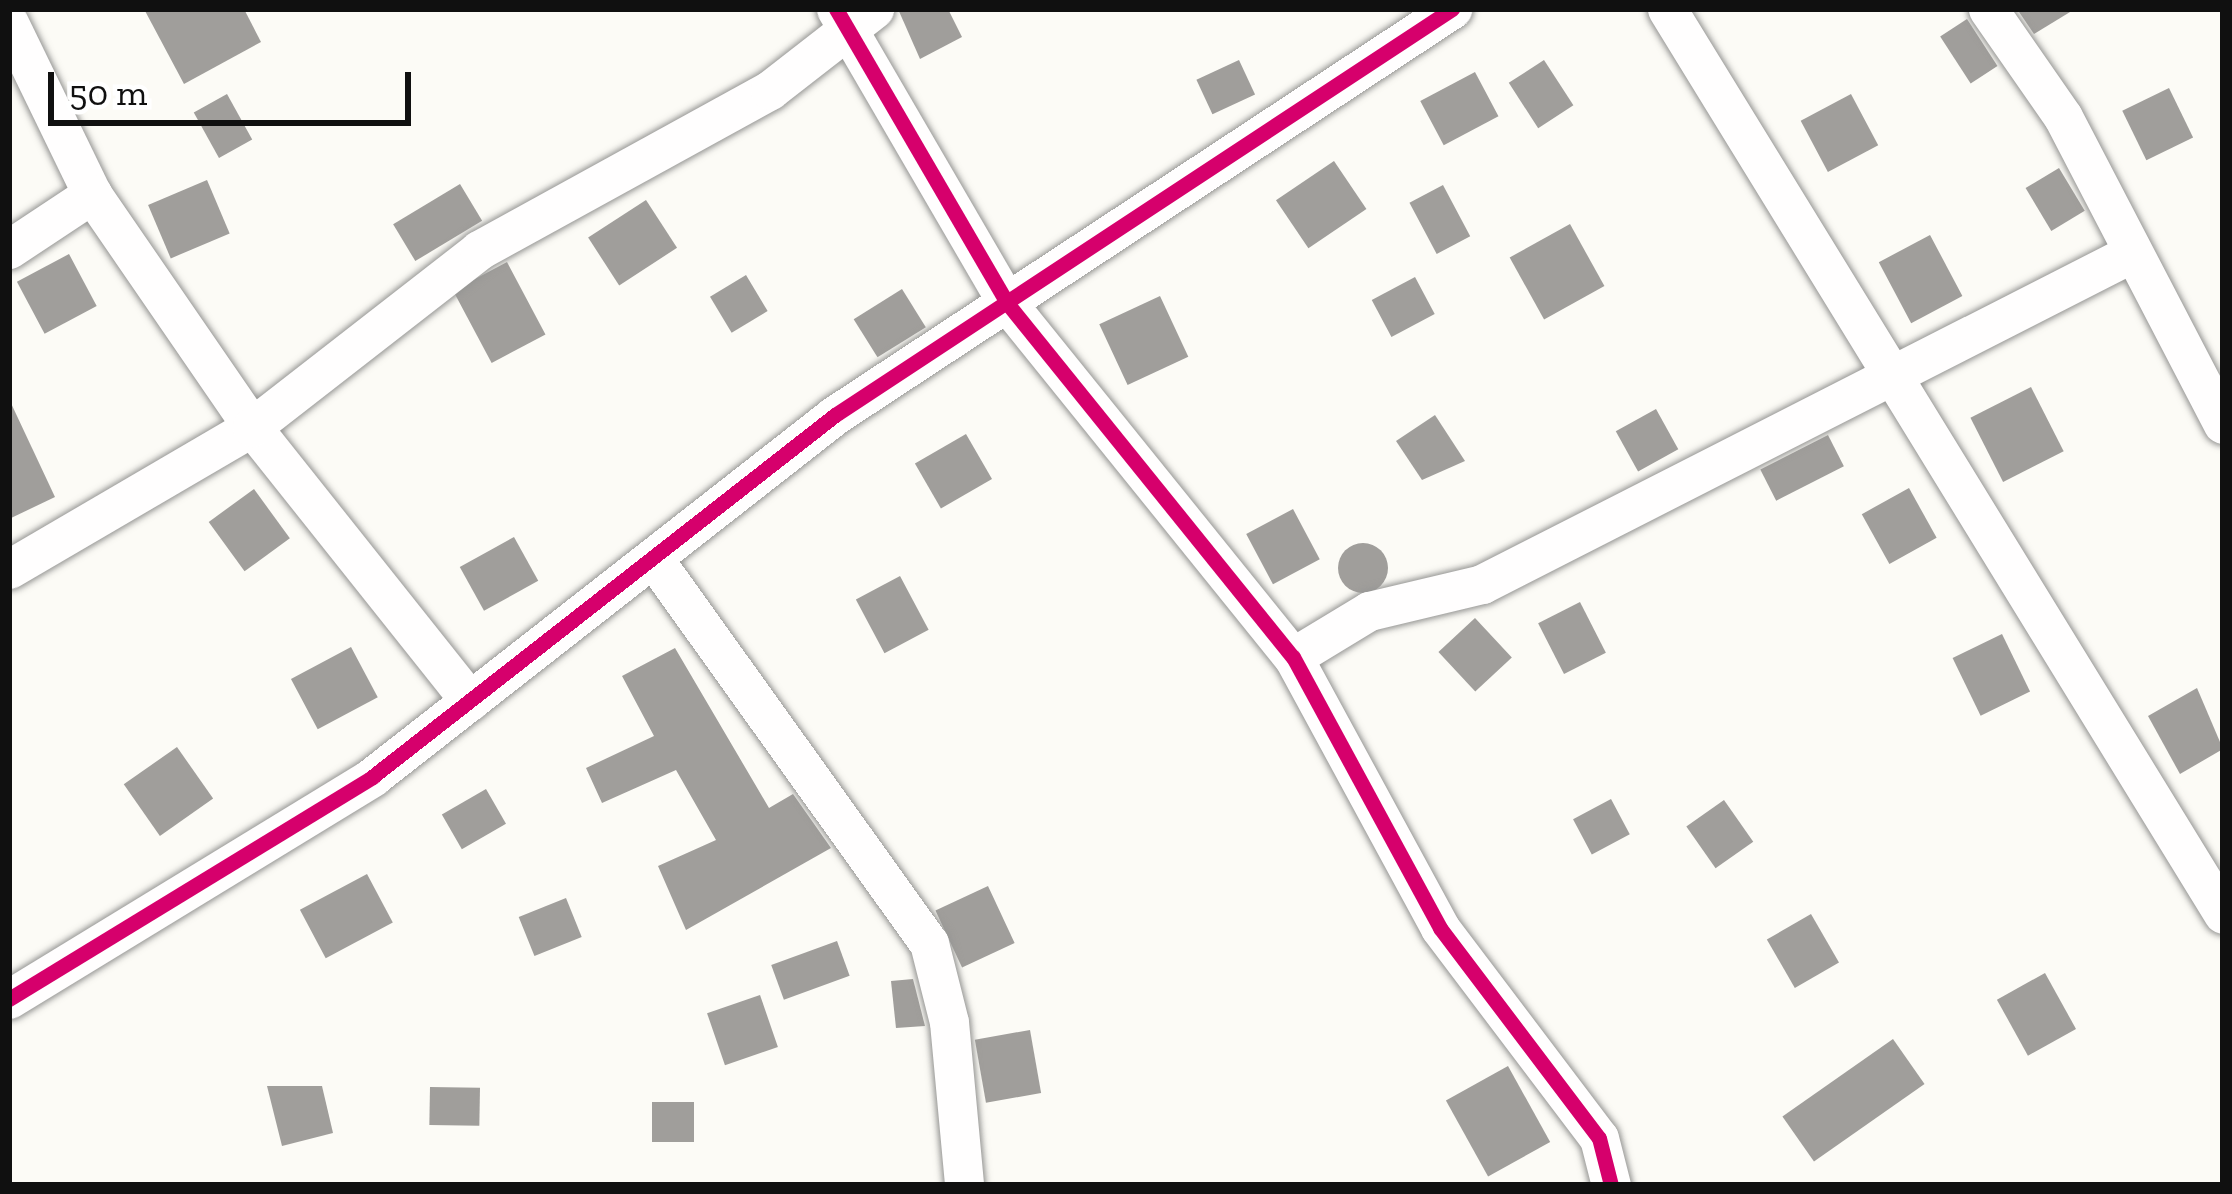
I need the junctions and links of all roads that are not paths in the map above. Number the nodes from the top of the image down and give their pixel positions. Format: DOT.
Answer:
graph roads {
  1 [pos="1452,9"];
  2 [pos="1667,9"];
  3 [pos="1988,9"];
  4 [pos="853,17"];
  5 [pos="9,23"];
  6 [pos="92,194"];
  7 [pos="9,249"];
  8 [pos="2126,256"];
  9 [pos="1007,303"];
  10 [pos="1896,377"];
  11 [pos="2223,424"];
  12 [pos="252,427"];
  13 [pos="653,558"];
  14 [pos="9,569"];
  15 [pos="1293,657"];
  16 [pos="470,700"];
  17 [pos="2223,914"];
  18 [pos="9,998"];
  19 [pos="964,1185"];
  20 [pos="1611,1185"];
  1 -- 9 [label="street"];
  2 -- 10 [label="street"];
  3 -- 8 [label="street"];
  4 -- 9 [label="street"];
  4 -- 12 [label="street"];
  5 -- 6 [label="street"];
  6 -- 7 [label="street"];
  6 -- 12 [label="street"];
  8 -- 10 [label="street"];
  8 -- 11 [label="street"];
  9 -- 13 [label="street"];
  9 -- 15 [label="street"];
  10 -- 15 [label="street"];
  10 -- 17 [label="street"];
  12 -- 14 [label="street"];
  12 -- 16 [label="street"];
  13 -- 16 [label="street"];
  13 -- 19 [label="street"];
  15 -- 20 [label="street"];
  16 -- 18 [label="street"];
}
